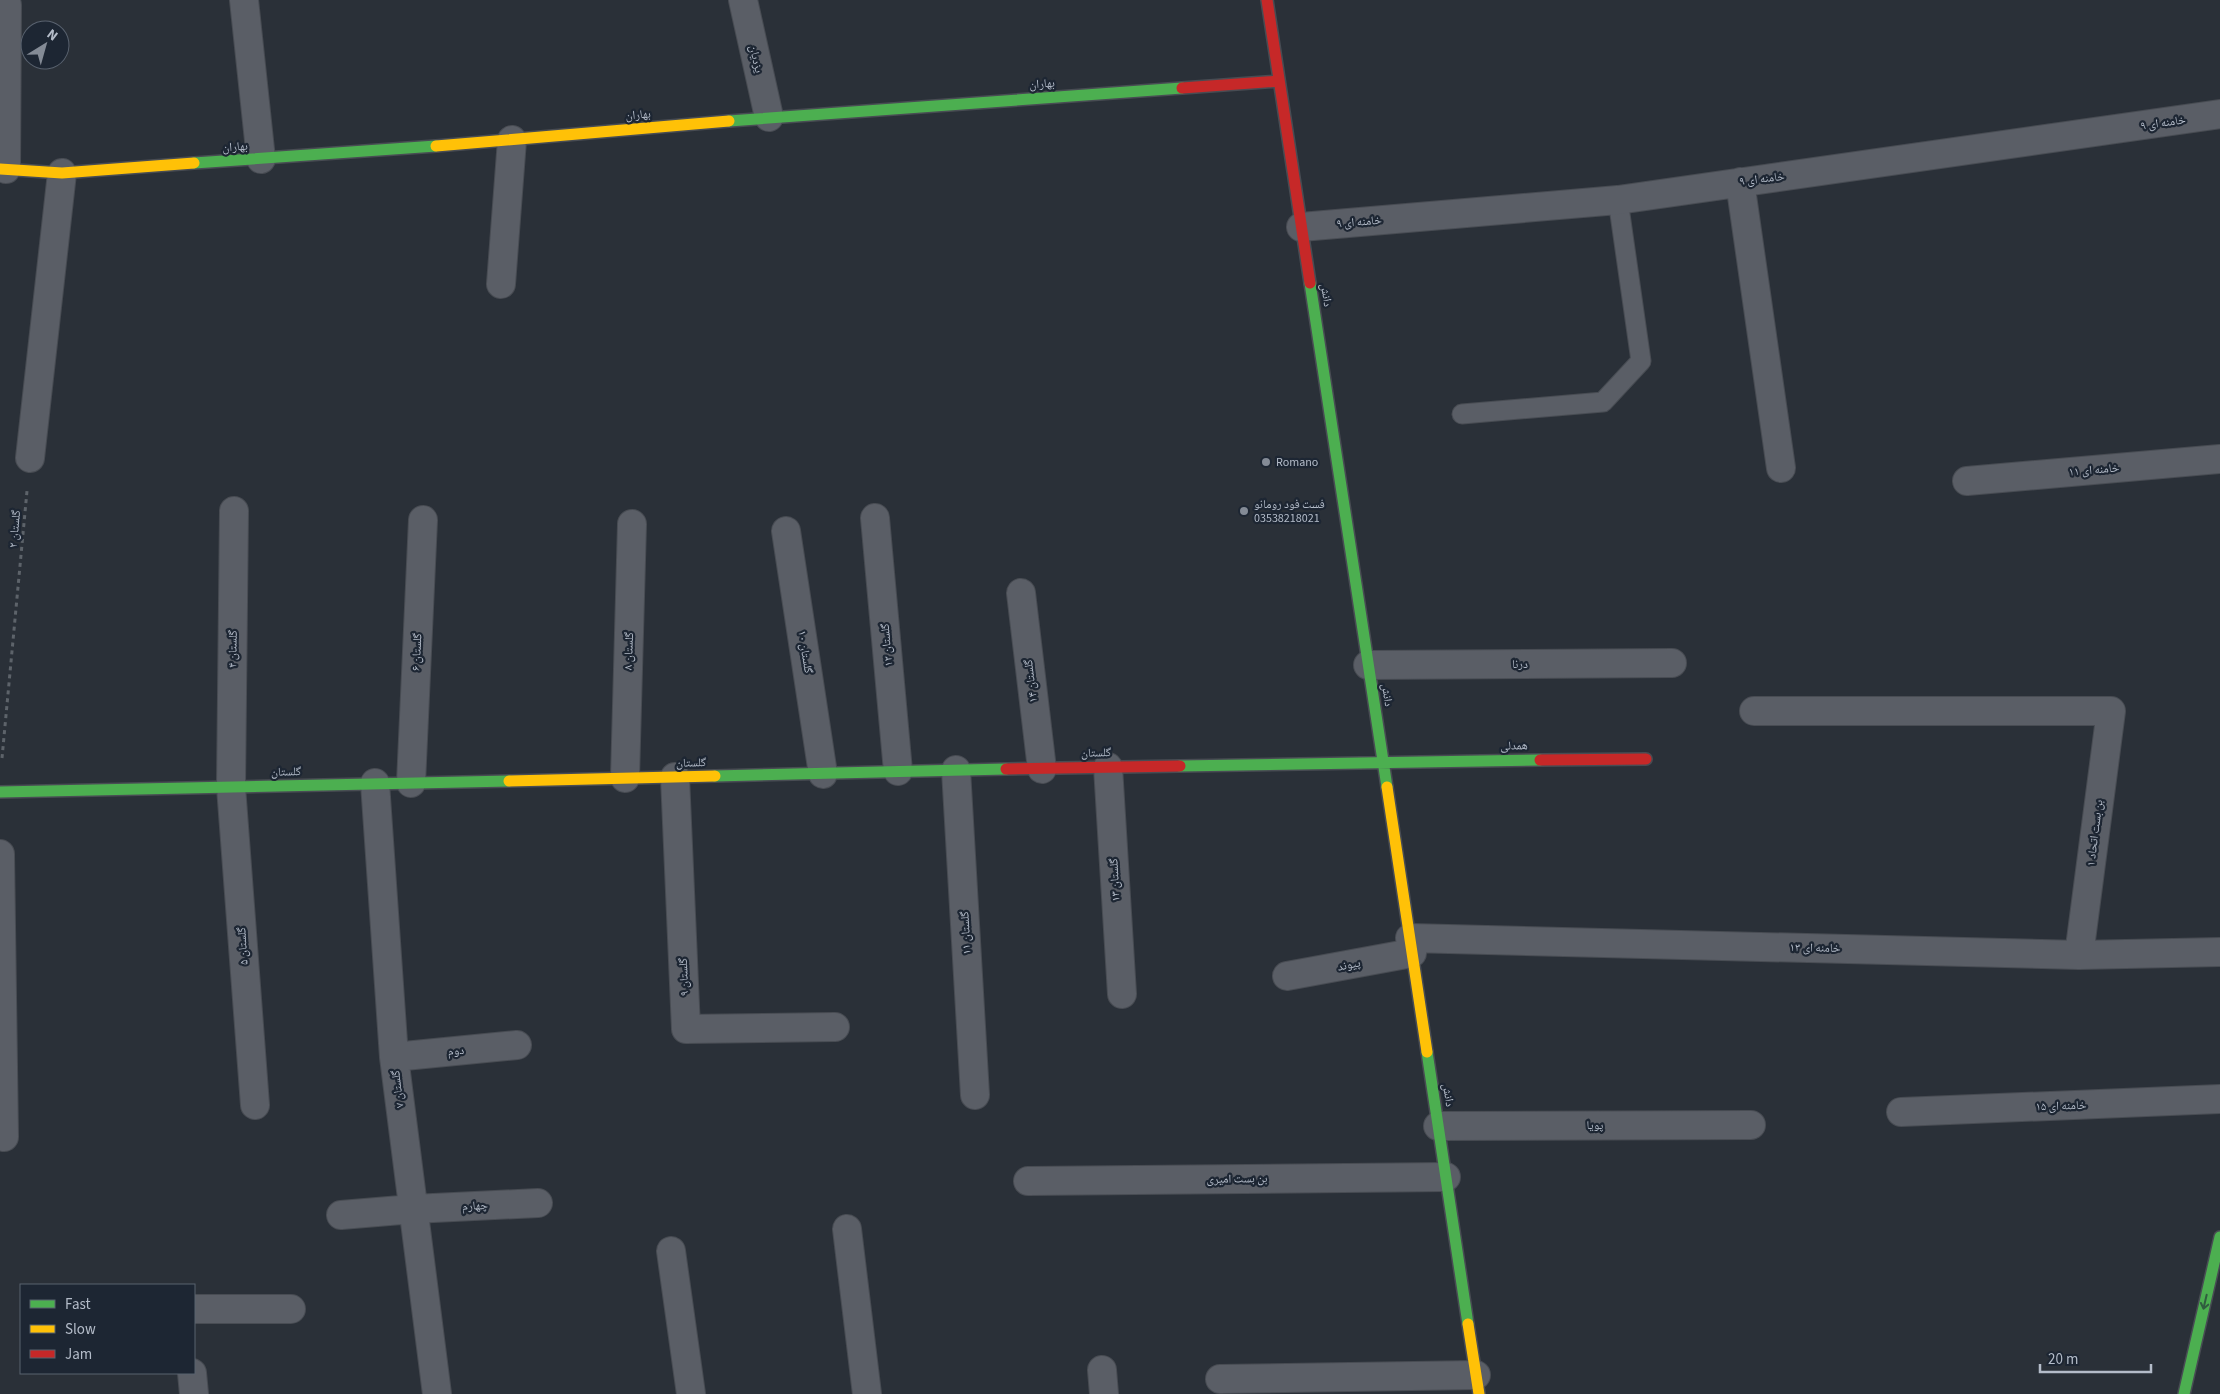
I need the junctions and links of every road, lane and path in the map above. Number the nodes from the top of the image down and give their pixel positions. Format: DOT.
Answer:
graph roads {
  1 [pos="244,0"];
  2 [pos="743,0"];
  3 [pos="1267,0"];
  4 [pos="7,5"];
  5 [pos="1279,81"];
  6 [pos="2220,114"];
  7 [pos="769,117"];
  8 [pos="512,140"];
  9 [pos="261,158"];
  10 [pos="3,169"];
  11 [pos="62,173"];
  12 [pos="1740,182"];
  13 [pos="1618,200"];
  14 [pos="1301,227"];
  15 [pos="501,284"];
  16 [pos="1462,414"];
  17 [pos="30,458"];
  18 [pos="2220,459"];
  19 [pos="1781,468"];
  20 [pos="1968,481"];
  21 [pos="234,511"];
  22 [pos="875,518"];
  23 [pos="423,520"];
  24 [pos="632,524"];
  25 [pos="786,531"];
  26 [pos="1021,593"];
  27 [pos="1672,663"];
  28 [pos="1368,665"];
  29 [pos="1754,711"];
  30 [pos="1646,759"];
  31 [pos="1383,761"];
  32 [pos="2,762"];
  33 [pos="1108,767"];
  34 [pos="1042,768"];
  35 [pos="956,770"];
  36 [pos="898,772"];
  37 [pos="823,774"];
  38 [pos="675,777"];
  39 [pos="625,778"];
  40 [pos="375,783"];
  41 [pos="411,783"];
  42 [pos="231,787"];
  43 [pos="0,792"];
  44 [pos="0,854"];
  45 [pos="1411,946"];
  46 [pos="2220,952"];
  47 [pos="2079,954"];
  48 [pos="1287,976"];
  49 [pos="1122,994"];
  50 [pos="835,1027"];
  51 [pos="517,1045"];
  52 [pos="394,1057"];
  53 [pos="975,1095"];
  54 [pos="2220,1099"];
  55 [pos="255,1105"];
  56 [pos="1901,1112"];
  57 [pos="1751,1125"];
  58 [pos="1438,1126"];
  59 [pos="4,1137"];
  60 [pos="1446,1176"];
  61 [pos="1028,1181"];
  62 [pos="538,1203"];
  63 [pos="413,1209"];
  64 [pos="341,1215"];
  65 [pos="847,1229"];
  66 [pos="2220,1237"];
  67 [pos="671,1252"];
  68 [pos="2215,1278"];
  69 [pos="195,1309"];
  70 [pos="291,1310"];
  71 [pos="192,1374"];
  72 [pos="1220,1379"];
  73 [pos="1478,1384"];
  74 [pos="194,1394"];
  75 [pos="438,1394"];
  76 [pos="691,1394"];
  77 [pos="867,1394"];
  78 [pos="2184,1394"];
  1 -- 9 [label="street"];
  2 -- 7 [label="street, یزدیان"];
  3 -- 5 [label="street, دانش"];
  4 -- 10 [label="street"];
  5 -- 7 [label="street, بهاران"];
  5 -- 14 [label="street, دانش"];
  6 -- 12 [label="street, خامنه ای ۹"];
  7 -- 8 [label="street, بهاران"];
  8 -- 9 [label="street, بهاران"];
  8 -- 15 [label="street"];
  9 -- 11 [label="street, بهاران"];
  10 -- 11 [label="street, بهاران"];
  11 -- 17 [label="street"];
  12 -- 13 [label="street, خامنه ای ۹"];
  12 -- 19 [label="street"];
  13 -- 14 [label="street, خامنه ای ۹"];
  13 -- 16 [label="lane"];
  14 -- 28 [label="street, دانش"];
  17 -- 32 [label="path, گلستان ۲"];
  18 -- 20 [label="street, خامنه ای ۱۱"];
  21 -- 42 [label="street, گلستان ۴"];
  22 -- 36 [label="street, گلستان ۱۲"];
  23 -- 41 [label="street, گلستان ۶"];
  24 -- 39 [label="street, گلستان ۸"];
  25 -- 37 [label="street, گلستان ۱۰"];
  26 -- 34 [label="street, گلستان ۱۴"];
  27 -- 28 [label="street, درنا"];
  28 -- 31 [label="street, دانش"];
  29 -- 47 [label="street, بن بست اتحاد ۱"];
  30 -- 31 [label="street, همدلی"];
  31 -- 33 [label="street, گلستان"];
  31 -- 45 [label="street, دانش"];
  33 -- 34 [label="street, گلستان"];
  33 -- 49 [label="street, گلستان ۱۳"];
  34 -- 35 [label="street, گلستان"];
  35 -- 36 [label="street, گلستان"];
  35 -- 53 [label="street, گلستان ۱۱"];
  36 -- 37 [label="street, گلستان"];
  37 -- 38 [label="street, گلستان"];
  38 -- 39 [label="street, گلستان"];
  38 -- 50 [label="street, گلستان ۹"];
  39 -- 41 [label="street, گلستان"];
  40 -- 41 [label="street, گلستان"];
  40 -- 42 [label="street, گلستان"];
  40 -- 52 [label="street, گلستان ۷"];
  42 -- 43 [label="street, گلستان"];
  42 -- 55 [label="street, گلستان ۵"];
  44 -- 59 [label="street"];
  45 -- 47 [label="street, خامنه ای ۱۳"];
  45 -- 48 [label="street, پیوند"];
  45 -- 58 [label="street, دانش"];
  46 -- 47 [label="street, خامنه ای ۱۳"];
  51 -- 52 [label="street, دوم"];
  52 -- 63 [label="street, گلستان ۷"];
  54 -- 56 [label="street, خامنه ای ۱۵"];
  57 -- 58 [label="street, پویا"];
  58 -- 60 [label="street, دانش"];
  60 -- 61 [label="street, بن بست امیری"];
  60 -- 73 [label="street, دانش"];
  62 -- 63 [label="street, چهارم"];
  63 -- 64 [label="street, چهارم"];
  63 -- 75 [label="street, گلستان ۷"];
  65 -- 77 [label="street"];
  66 -- 68 [label="street"];
  67 -- 76 [label="street"];
  68 -- 78 [label="street, one-way"];
  69 -- 70 [label="street"];
  71 -- 74 [label="street"];
  72 -- 73 [label="street"];
}
